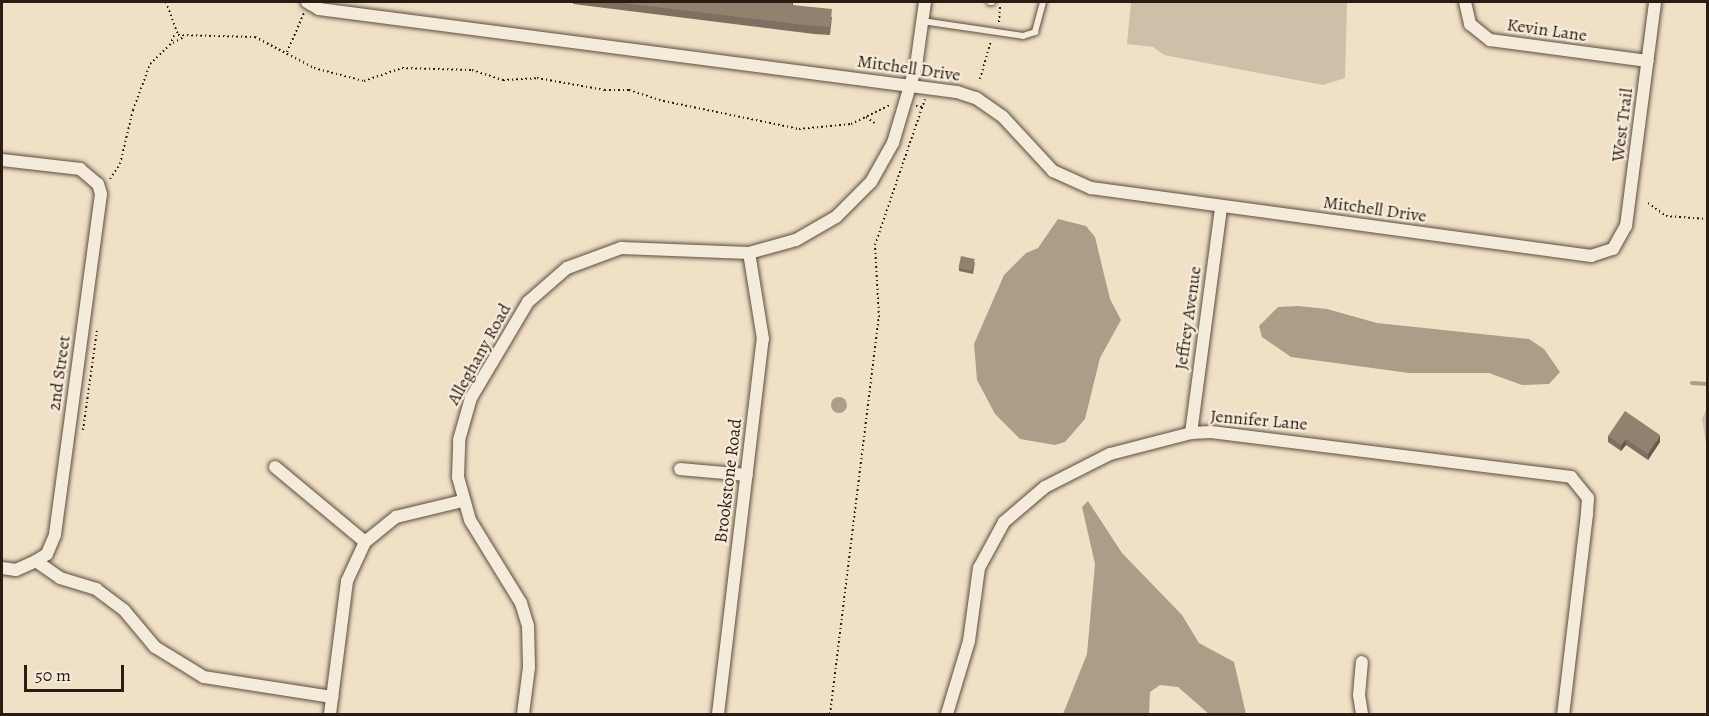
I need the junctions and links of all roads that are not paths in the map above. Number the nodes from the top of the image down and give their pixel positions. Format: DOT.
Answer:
graph roads {
  1 [pos="925,2"];
  2 [pos="1043,2"];
  3 [pos="1465,2"];
  4 [pos="1655,2"];
  5 [pos="307,6"];
  6 [pos="922,21"];
  7 [pos="1648,62"];
  8 [pos="910,86"];
  9 [pos="2,160"];
  10 [pos="1221,208"];
  11 [pos="1613,249"];
  12 [pos="749,253"];
  13 [pos="1191,433"];
  14 [pos="275,467"];
  15 [pos="680,469"];
  16 [pos="747,475"];
  17 [pos="462,501"];
  18 [pos="365,542"];
  19 [pos="36,561"];
  20 [pos="2,568"];
  21 [pos="1362,662"];
  22 [pos="332,697"];
  23 [pos="330,714"];
  24 [pos="523,714"];
  25 [pos="718,714"];
  26 [pos="947,714"];
  27 [pos="1362,714"];
  28 [pos="1563,714"];
  1 -- 6 [label="street, Alleghany Road"];
  2 -- 6 [label="lane"];
  3 -- 7 [label="street, Kevin Lane"];
  4 -- 7 [label="street, West Trail"];
  5 -- 8 [label="street, Mitchell Drive"];
  6 -- 8 [label="street, Alleghany Road"];
  7 -- 11 [label="street, West Trail"];
  8 -- 10 [label="street, Mitchell Drive"];
  8 -- 12 [label="street, Alleghany Road"];
  9 -- 19 [label="street, 2nd Street"];
  10 -- 11 [label="street, Mitchell Drive"];
  10 -- 13 [label="street, Jeffrey Avenue"];
  12 -- 16 [label="street, Brookstone Road"];
  12 -- 17 [label="street, Alleghany Road"];
  13 -- 26 [label="street, Jennifer Lane"];
  13 -- 28 [label="street, Jennifer Lane"];
  14 -- 18 [label="street"];
  15 -- 16 [label="street"];
  16 -- 25 [label="street, Brookstone Road"];
  17 -- 18 [label="street"];
  17 -- 24 [label="street, Alleghany Road"];
  18 -- 22 [label="street"];
  19 -- 20 [label="street"];
  19 -- 22 [label="street"];
  21 -- 27 [label="street"];
  22 -- 23 [label="street"];
}
